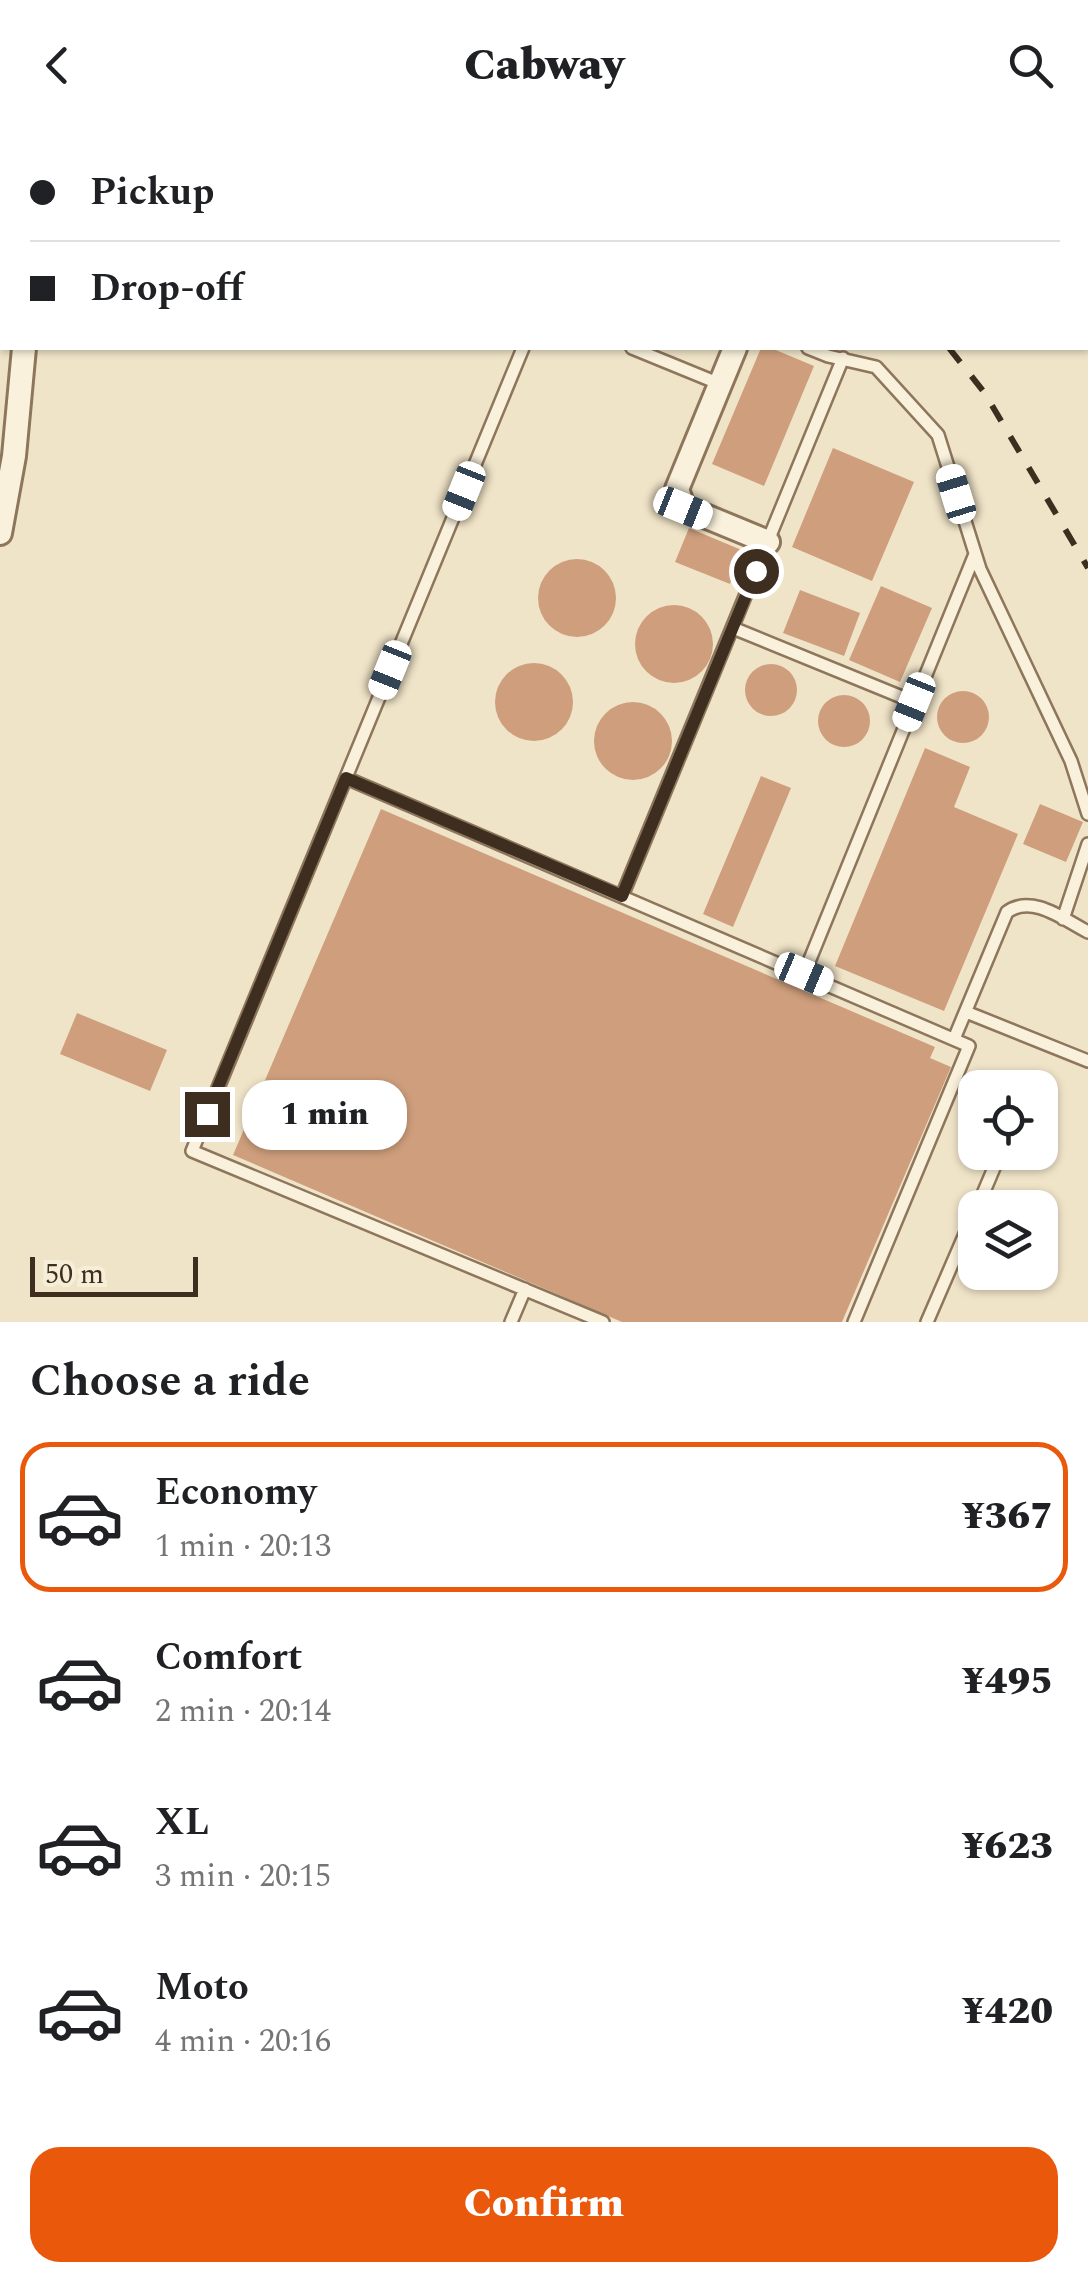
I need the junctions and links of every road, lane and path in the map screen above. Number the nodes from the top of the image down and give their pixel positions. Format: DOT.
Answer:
graph roads {
  1 [pos="24,350"];
  2 [pos="522,350"];
  3 [pos="637,350"];
  4 [pos="734,350"];
  5 [pos="815,350"];
  6 [pos="843,358"];
  7 [pos="720,384"];
  8 [pos="0,533"];
  9 [pos="768,542"];
  10 [pos="975,554"];
  11 [pos="732,628"];
  12 [pos="914,702"];
  13 [pos="346,778"];
  14 [pos="1088,814"];
  15 [pos="1088,844"];
  16 [pos="622,896"];
  17 [pos="1063,920"];
  18 [pos="1088,932"];
  19 [pos="804,974"];
  20 [pos="966,1012"];
  21 [pos="954,1039"];
  22 [pos="1088,1062"];
  23 [pos="958,1251"];
  24 [pos="524,1289"];
  25 [pos="511,1322"];
  26 [pos="603,1322"];
  27 [pos="854,1322"];
  28 [pos="927,1322"];
  1 -- 8 [label="street"];
  2 -- 13 [label="lane"];
  3 -- 7 [label="lane"];
  4 -- 7 [label="street"];
  5 -- 6 [label="lane"];
  6 -- 9 [label="lane"];
  6 -- 10 [label="lane"];
  7 -- 9 [label="street"];
  9 -- 11 [label="lane"];
  10 -- 12 [label="lane"];
  10 -- 14 [label="lane"];
  11 -- 12 [label="lane"];
  11 -- 16 [label="lane"];
  12 -- 19 [label="lane"];
  13 -- 16 [label="lane"];
  13 -- 24 [label="lane"];
  15 -- 17 [label="lane"];
  16 -- 19 [label="lane"];
  17 -- 18 [label="lane"];
  17 -- 20 [label="lane"];
  19 -- 21 [label="lane"];
  20 -- 21 [label="lane"];
  20 -- 22 [label="lane"];
  21 -- 27 [label="lane"];
  23 -- 28 [label="lane"];
  24 -- 25 [label="lane"];
  24 -- 26 [label="lane"];
}
